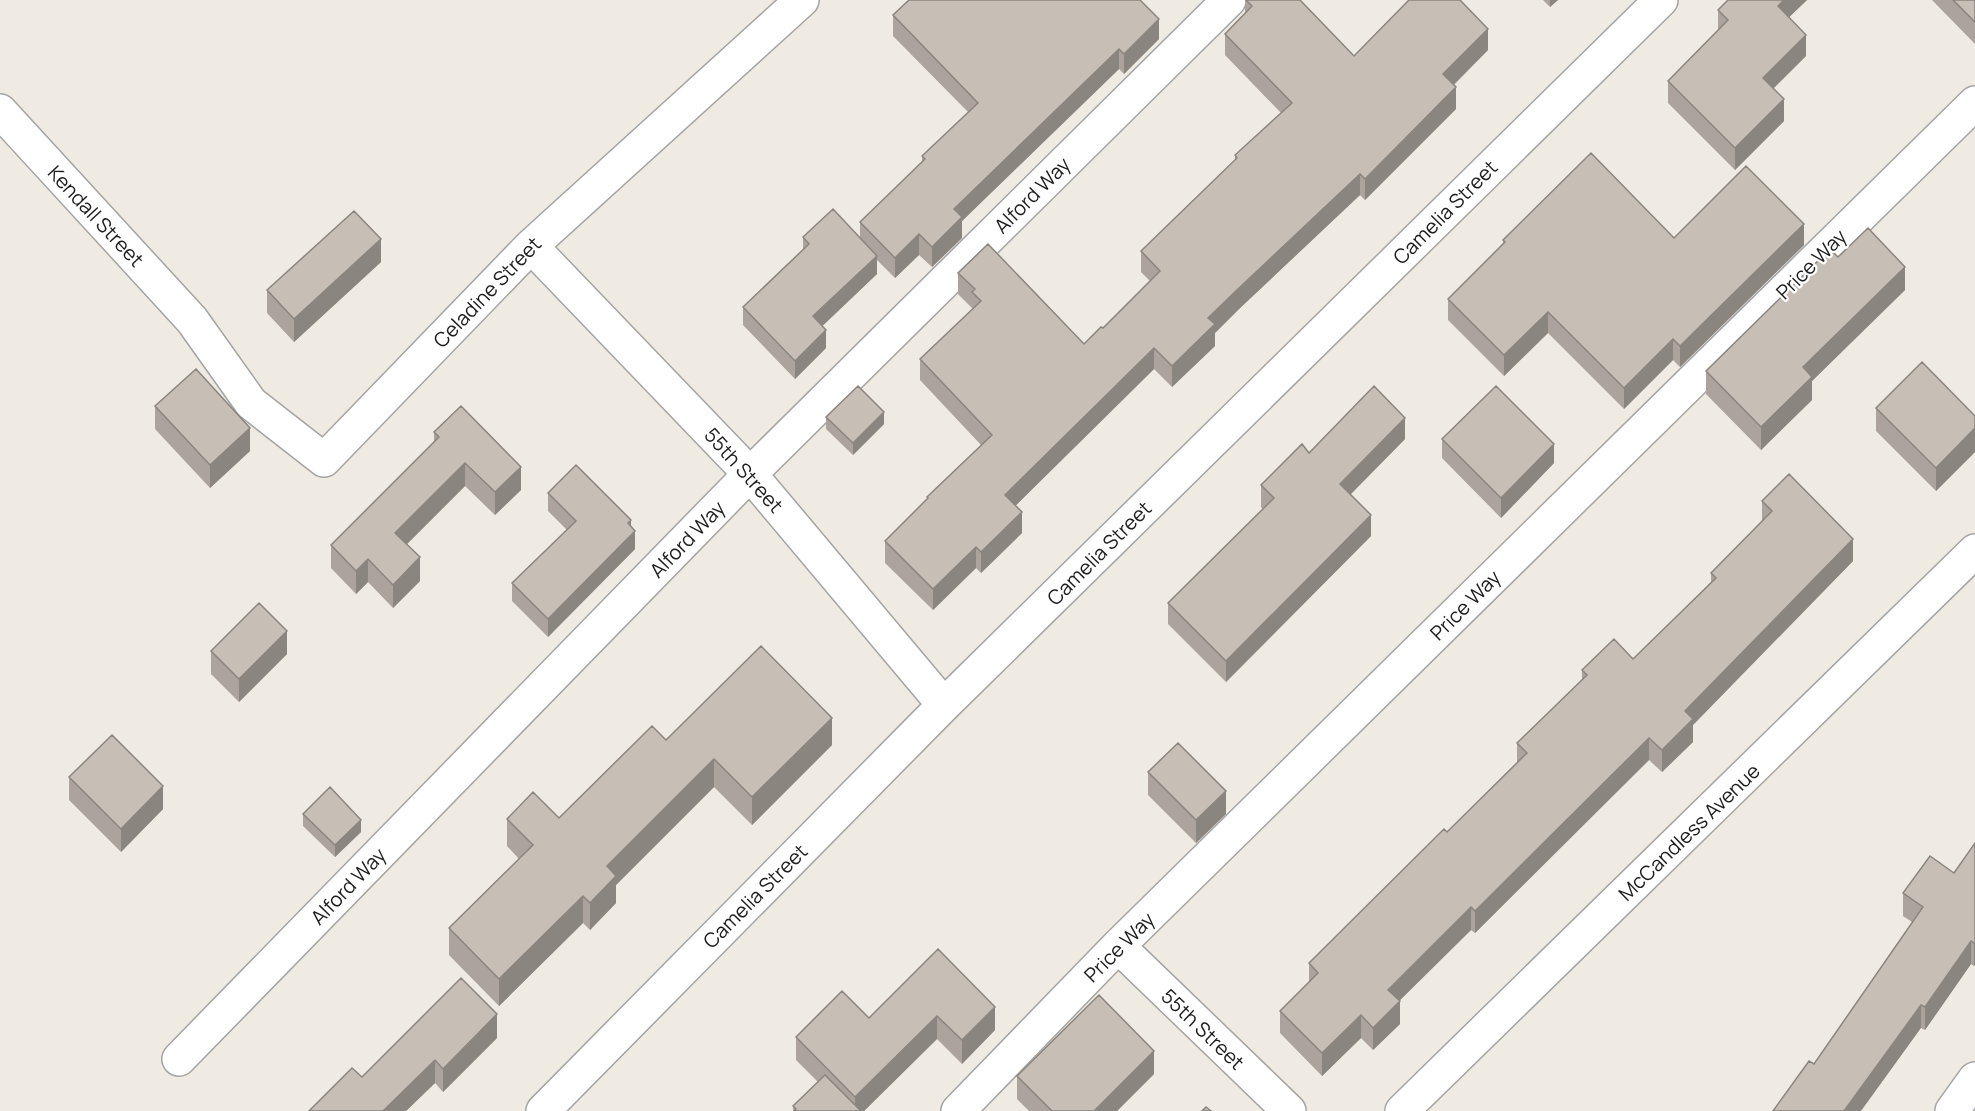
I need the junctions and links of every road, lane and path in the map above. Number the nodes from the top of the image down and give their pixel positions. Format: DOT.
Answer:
graph roads {
  1 [pos="802,0"];
  2 [pos="1229,0"];
  3 [pos="1661,0"];
  4 [pos="1975,103"];
  5 [pos="0,111"];
  6 [pos="531,246"];
  7 [pos="192,320"];
  8 [pos="750,474"];
  9 [pos="1975,551"];
  10 [pos="944,705"];
  11 [pos="1118,946"];
  12 [pos="179,1059"];
  13 [pos="1975,1079"];
  14 [pos="543,1111"];
  15 [pos="958,1111"];
  16 [pos="1289,1111"];
  17 [pos="1402,1111"];
  18 [pos="1952,1111"];
  1 -- 6 [label="street, Celadine Street"];
  2 -- 8 [label="street, Alford Way"];
  3 -- 10 [label="street, Camelia Street"];
  4 -- 11 [label="street, Price Way"];
  5 -- 7 [label="street, Kendall Street"];
  6 -- 7 [label="street, Celadine Street"];
  6 -- 8 [label="street, 55th Street"];
  8 -- 10 [label="street, 55th Street"];
  8 -- 12 [label="street, Alford Way"];
  9 -- 17 [label="street, McCandless Avenue"];
  10 -- 14 [label="street, Camelia Street"];
  11 -- 15 [label="street, Price Way"];
  11 -- 16 [label="street, 55th Street"];
  13 -- 18 [label="street"];
}
